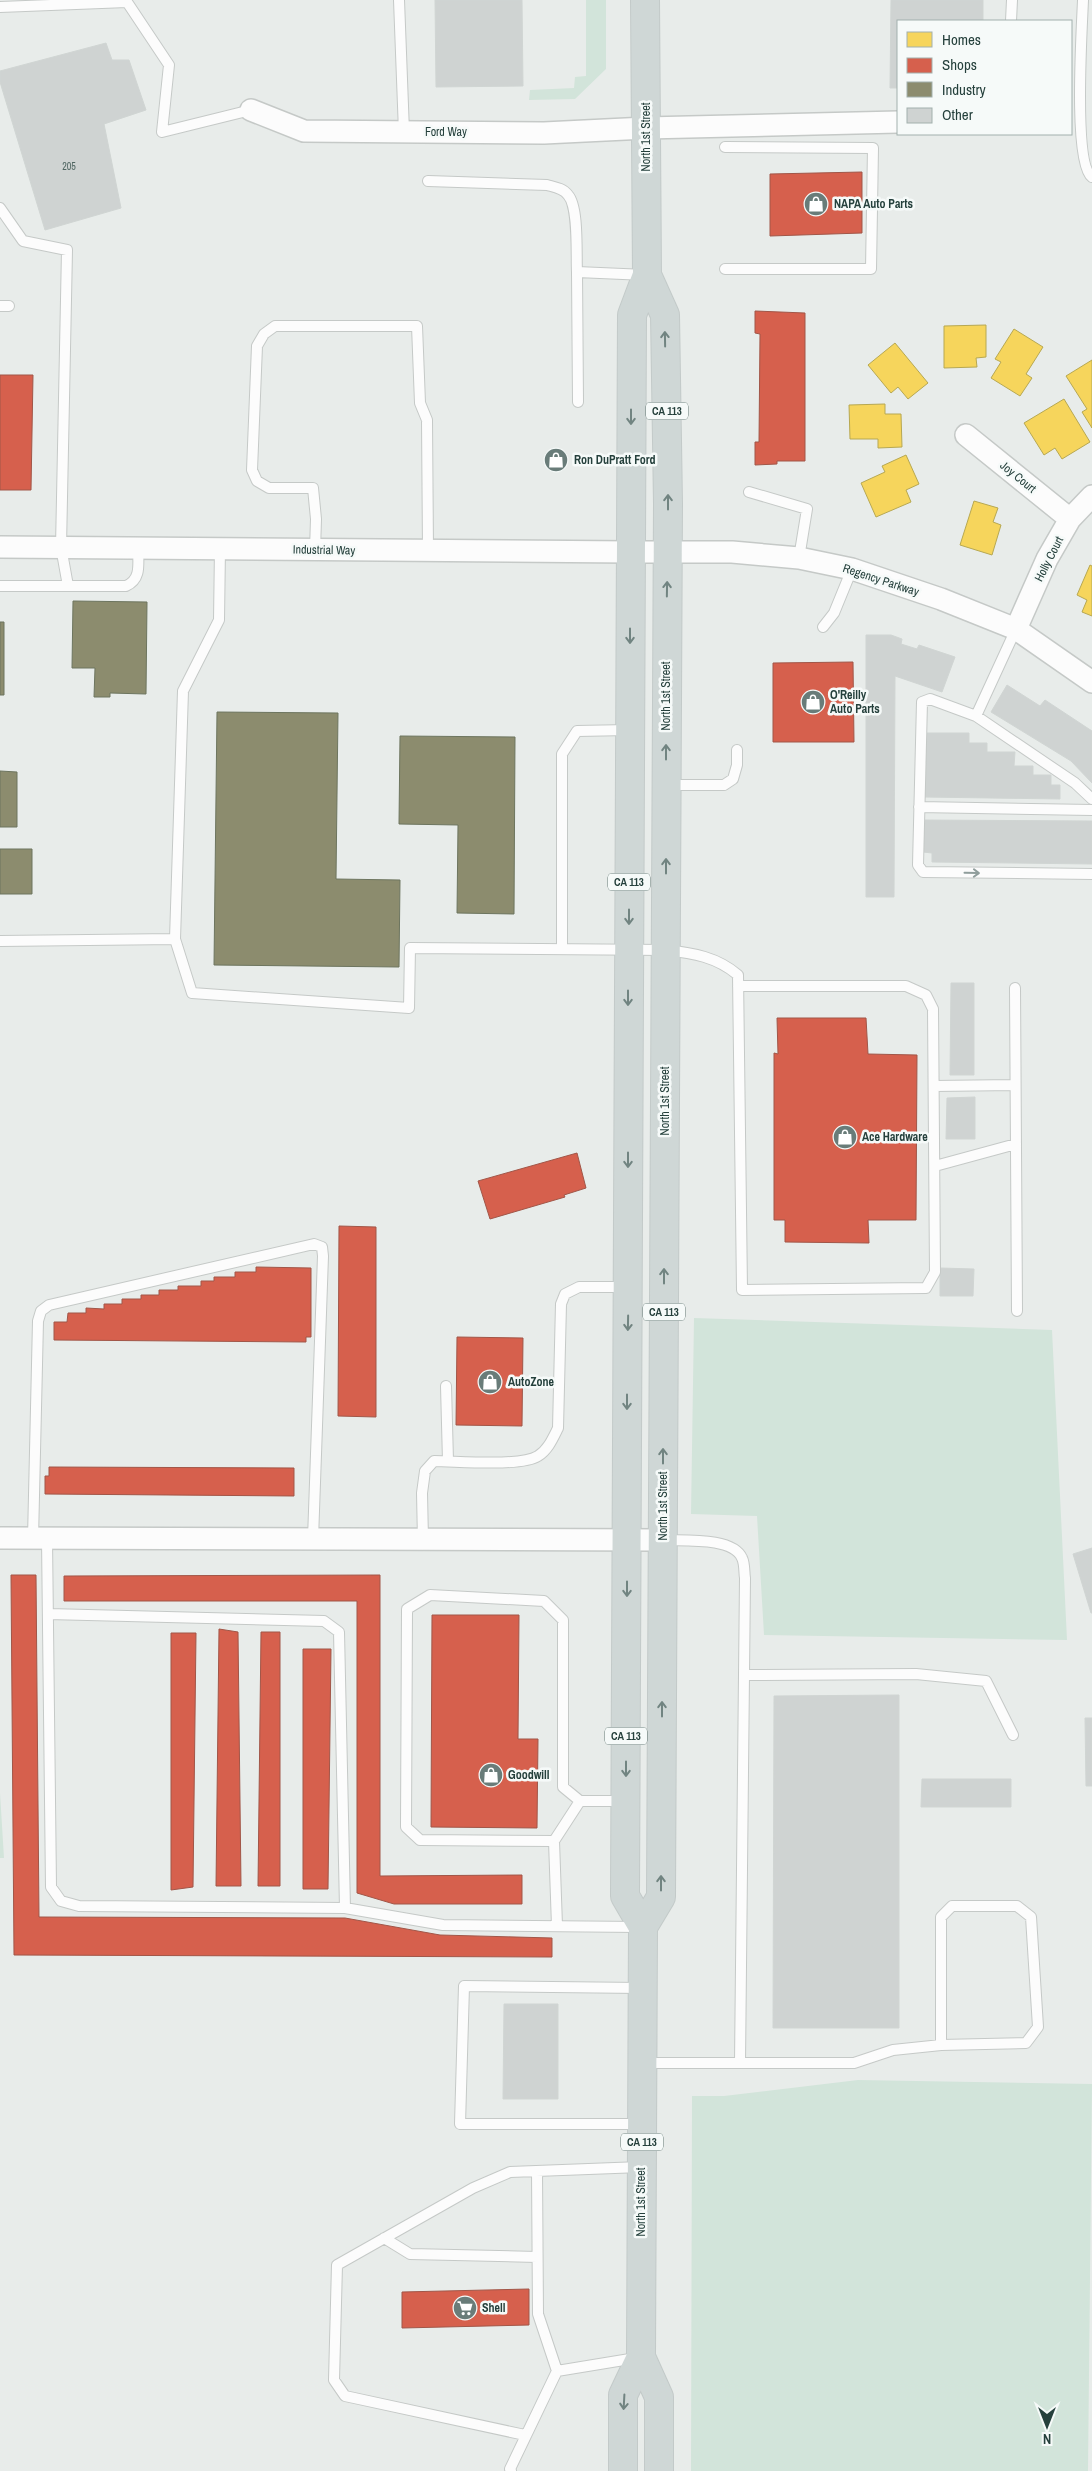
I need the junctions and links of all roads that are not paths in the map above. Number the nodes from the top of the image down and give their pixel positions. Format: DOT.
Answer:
graph roads {
  1 [pos="399,0"];
  2 [pos="645,0"];
  3 [pos="1012,0"];
  4 [pos="1083,0"];
  5 [pos="0,7"];
  6 [pos="1011,20"];
  7 [pos="251,110"];
  8 [pos="897,122"];
  9 [pos="646,128"];
  10 [pos="404,132"];
  11 [pos="725,147"];
  12 [pos="1092,177"];
  13 [pos="428,181"];
  14 [pos="0,208"];
  15 [pos="725,269"];
  16 [pos="577,272"];
  17 [pos="647,275"];
  18 [pos="578,402"];
  19 [pos="966,435"];
  20 [pos="750,492"];
  21 [pos="1092,496"];
  22 [pos="1070,519"];
  23 [pos="0,547"];
  24 [pos="61,548"];
  25 [pos="138,548"];
  26 [pos="220,548"];
  27 [pos="315,550"];
  28 [pos="428,550"];
  29 [pos="649,551"];
  30 [pos="799,558"];
  31 [pos="852,569"];
  32 [pos="0,586"];
  33 [pos="68,586"];
  34 [pos="824,627"];
  35 [pos="1016,629"];
  36 [pos="1092,682"];
  37 [pos="976,716"];
  38 [pos="630,730"];
  39 [pos="737,750"];
  40 [pos="666,784"];
  41 [pos="1092,799"];
  42 [pos="919,807"];
  43 [pos="1092,810"];
  44 [pos="1092,874"];
  45 [pos="175,940"];
  46 [pos="0,941"];
  47 [pos="562,948"];
  48 [pos="628,949"];
  49 [pos="666,950"];
  50 [pos="738,986"];
  51 [pos="1014,988"];
  52 [pos="1015,1085"];
  53 [pos="934,1086"];
  54 [pos="1016,1144"];
  55 [pos="935,1166"];
  56 [pos="628,1287"];
  57 [pos="1017,1311"];
  58 [pos="446,1386"];
  59 [pos="448,1461"];
  60 [pos="0,1538"];
  61 [pos="40,1539"];
  62 [pos="313,1539"];
  63 [pos="424,1540"];
  64 [pos="627,1540"];
  65 [pos="663,1540"];
  66 [pos="48,1614"];
  67 [pos="744,1674"];
  68 [pos="1013,1735"];
  69 [pos="580,1801"];
  70 [pos="626,1801"];
  71 [pos="554,1841"];
  72 [pos="345,1908"];
  73 [pos="557,1926"];
  74 [pos="643,1927"];
  75 [pos="642,1988"];
  76 [pos="941,2045"];
  77 [pos="642,2063"];
  78 [pos="740,2063"];
  79 [pos="642,2124"];
  80 [pos="642,2167"];
  81 [pos="537,2171"];
  82 [pos="384,2238"];
  83 [pos="538,2257"];
  84 [pos="641,2358"];
  85 [pos="557,2371"];
  86 [pos="525,2435"];
  87 [pos="511,2471"];
  88 [pos="623,2471"];
  89 [pos="659,2471"];
  1 -- 10 [label="lane"];
  2 -- 9 [label="main road, North 1st Street / CA 113"];
  3 -- 6 [label="lane"];
  4 -- 12 [label="lane"];
  5 -- 7 [label="lane"];
  7 -- 10 [label="street, Ford Way"];
  8 -- 9 [label="street, Ford Way"];
  9 -- 10 [label="street, Ford Way"];
  9 -- 17 [label="main road, North 1st Street / CA 113"];
  11 -- 15 [label="lane"];
  13 -- 16 [label="lane"];
  14 -- 24 [label="lane"];
  16 -- 17 [label="lane"];
  16 -- 18 [label="lane"];
  17 -- 29 [label="main road, North 1st Street / CA 113, one-way"];
  29 -- 17 [label="main road, North 1st Street / CA 113, one-way"];
  19 -- 22 [label="street, Joy Court"];
  20 -- 30 [label="lane"];
  21 -- 22 [label="street, Holly Court"];
  22 -- 35 [label="street, Holly Court"];
  23 -- 24 [label="street, Industrial Way"];
  24 -- 25 [label="street, Industrial Way"];
  24 -- 33 [label="lane"];
  25 -- 26 [label="street, Industrial Way"];
  25 -- 33 [label="lane"];
  26 -- 27 [label="street, Industrial Way"];
  26 -- 45 [label="lane"];
  27 -- 28 [label="street, Industrial Way"];
  27 -- 28 [label="lane"];
  28 -- 29 [label="street, Industrial Way"];
  29 -- 30 [label="street, Regency Parkway"];
  29 -- 38 [label="main road, North 1st Street / CA 113, one-way"];
  40 -- 29 [label="main road, North 1st Street / CA 113, one-way"];
  30 -- 31 [label="street, Regency Parkway"];
  31 -- 34 [label="lane"];
  31 -- 35 [label="street, Regency Parkway"];
  32 -- 33 [label="lane"];
  35 -- 36 [label="street, Regency Parkway"];
  35 -- 37 [label="lane"];
  37 -- 41 [label="lane"];
  37 -- 42 [label="lane"];
  38 -- 47 [label="lane"];
  38 -- 48 [label="main road, North 1st Street / CA 113, one-way"];
  39 -- 40 [label="lane"];
  49 -- 40 [label="main road, North 1st Street / CA 113, one-way"];
  42 -- 43 [label="lane"];
  42 -- 44 [label="lane, one-way"];
  45 -- 46 [label="lane"];
  45 -- 47 [label="lane"];
  47 -- 48 [label="lane"];
  48 -- 49 [label="lane"];
  48 -- 56 [label="main road, North 1st Street / CA 113, one-way"];
  49 -- 50 [label="lane"];
  65 -- 49 [label="main road, North 1st Street / CA 113, one-way"];
  50 -- 53 [label="lane"];
  50 -- 55 [label="lane"];
  51 -- 52 [label="lane"];
  52 -- 53 [label="lane"];
  52 -- 54 [label="lane"];
  53 -- 55 [label="lane"];
  54 -- 55 [label="lane"];
  54 -- 57 [label="lane"];
  56 -- 59 [label="lane"];
  56 -- 64 [label="main road, North 1st Street / CA 113, one-way"];
  58 -- 59 [label="lane"];
  59 -- 63 [label="lane"];
  60 -- 61 [label="street"];
  61 -- 62 [label="street"];
  61 -- 62 [label="lane"];
  61 -- 66 [label="lane"];
  62 -- 63 [label="street"];
  63 -- 64 [label="street"];
  64 -- 65 [label="street"];
  64 -- 70 [label="main road, North 1st Street / CA 113, one-way"];
  65 -- 67 [label="lane"];
  74 -- 65 [label="main road, North 1st Street / CA 113, one-way"];
  66 -- 72 [label="lane"];
  66 -- 72 [label="lane"];
  67 -- 68 [label="lane"];
  67 -- 78 [label="lane"];
  69 -- 70 [label="lane"];
  69 -- 71 [label="lane"];
  69 -- 71 [label="lane"];
  70 -- 74 [label="main road, North 1st Street / CA 113"];
  71 -- 73 [label="lane"];
  72 -- 73 [label="lane"];
  73 -- 74 [label="lane"];
  74 -- 75 [label="main road, North 1st Street / CA 113"];
  75 -- 77 [label="main road, North 1st Street / CA 113"];
  75 -- 79 [label="lane"];
  76 -- 76 [label="lane"];
  76 -- 78 [label="lane"];
  77 -- 78 [label="lane"];
  77 -- 79 [label="main road, North 1st Street / CA 113"];
  79 -- 80 [label="main road, North 1st Street / CA 113"];
  80 -- 81 [label="lane"];
  80 -- 84 [label="main road, North 1st Street / CA 113"];
  81 -- 82 [label="lane"];
  81 -- 83 [label="lane"];
  82 -- 83 [label="lane"];
  82 -- 86 [label="lane"];
  83 -- 85 [label="lane"];
  84 -- 85 [label="lane"];
  84 -- 88 [label="main road, North 1st Street / CA 113, one-way"];
  84 -- 89 [label="main road, North 1st Street / CA 113"];
  85 -- 86 [label="lane"];
  86 -- 87 [label="lane"];
}
